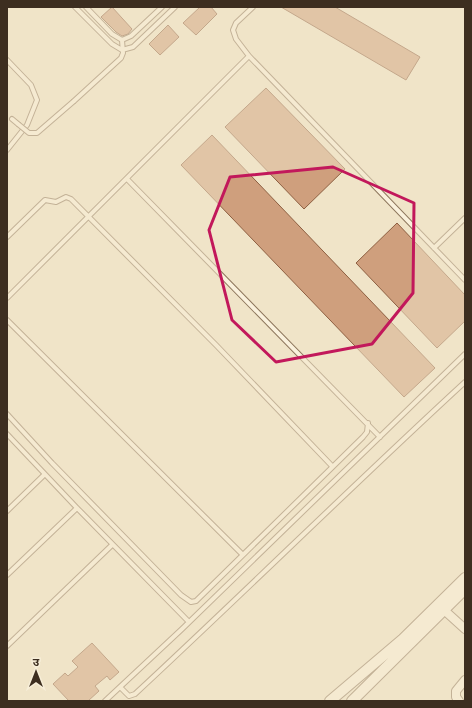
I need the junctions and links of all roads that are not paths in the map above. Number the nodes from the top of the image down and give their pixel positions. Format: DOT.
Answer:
graph roads {
  1 [pos="75,7"];
  2 [pos="86,7"];
  3 [pos="175,7"];
  4 [pos="253,7"];
  5 [pos="160,9"];
  6 [pos="80,13"];
  7 [pos="165,17"];
  8 [pos="122,40"];
  9 [pos="123,50"];
  10 [pos="249,56"];
  11 [pos="7,60"];
  12 [pos="12,119"];
  13 [pos="7,150"];
  14 [pos="127,179"];
  15 [pos="90,216"];
  16 [pos="465,218"];
  17 [pos="7,237"];
  18 [pos="434,248"];
  19 [pos="465,280"];
  20 [pos="7,298"];
  21 [pos="7,320"];
  22 [pos="465,354"];
  23 [pos="465,382"];
  24 [pos="7,414"];
  25 [pos="368,424"];
  26 [pos="7,434"];
  27 [pos="380,437"];
  28 [pos="332,466"];
  29 [pos="44,475"];
  30 [pos="77,508"];
  31 [pos="7,510"];
  32 [pos="112,545"];
  33 [pos="242,554"];
  34 [pos="7,575"];
  35 [pos="465,578"];
  36 [pos="465,589"];
  37 [pos="444,610"];
  38 [pos="189,622"];
  39 [pos="465,629"];
  40 [pos="7,646"];
  41 [pos="465,680"];
  42 [pos="120,687"];
  43 [pos="105,701"];
  44 [pos="330,701"];
  45 [pos="352,701"];
  46 [pos="460,701"];
  1 -- 6 [label="lane"];
  2 -- 6 [label="lane"];
  2 -- 8 [label="lane"];
  3 -- 7 [label="lane"];
  4 -- 10 [label="lane"];
  5 -- 7 [label="lane"];
  5 -- 8 [label="lane"];
  6 -- 9 [label="lane"];
  7 -- 9 [label="lane"];
  8 -- 9 [label="lane"];
  9 -- 12 [label="lane, bridge"];
  10 -- 14 [label="lane"];
  10 -- 18 [label="lane"];
  11 -- 13 [label="lane"];
  14 -- 15 [label="lane"];
  14 -- 25 [label="lane"];
  15 -- 17 [label="lane"];
  15 -- 20 [label="lane"];
  15 -- 28 [label="lane"];
  16 -- 18 [label="lane"];
  18 -- 19 [label="lane"];
  21 -- 33 [label="lane"];
  22 -- 27 [label="lane"];
  23 -- 42 [label="lane"];
  24 -- 33 [label="lane"];
  25 -- 27 [label="lane"];
  25 -- 28 [label="lane"];
  26 -- 29 [label="lane"];
  27 -- 38 [label="lane"];
  28 -- 33 [label="lane"];
  29 -- 30 [label="lane"];
  29 -- 31 [label="lane"];
  30 -- 32 [label="lane"];
  30 -- 34 [label="lane"];
  32 -- 38 [label="lane"];
  32 -- 40 [label="lane"];
  35 -- 44 [label="street"];
  36 -- 37 [label="street"];
  37 -- 39 [label="street"];
  37 -- 45 [label="street"];
  38 -- 42 [label="lane"];
  41 -- 46 [label="street"];
  42 -- 43 [label="lane"];
}
